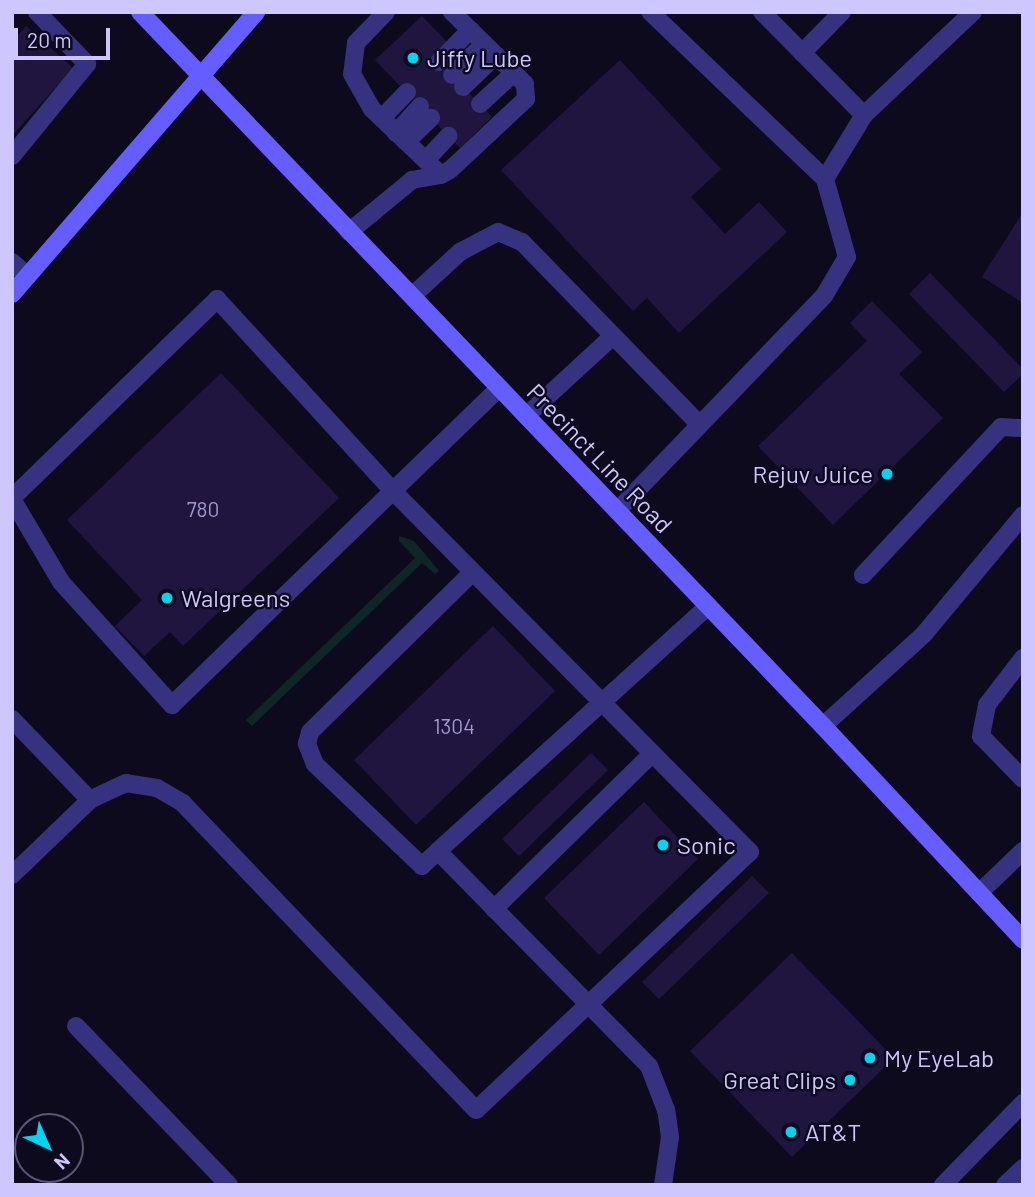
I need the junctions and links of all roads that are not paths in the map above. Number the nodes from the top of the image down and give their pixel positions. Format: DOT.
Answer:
graph roads {
  1 [pos="37,12"];
  2 [pos="140,12"];
  3 [pos="256,12"];
  4 [pos="386,12"];
  5 [pos="452,12"];
  6 [pos="650,12"];
  7 [pos="762,12"];
  8 [pos="842,12"];
  9 [pos="973,12"];
  10 [pos="470,30"];
  11 [pos="490,50"];
  12 [pos="802,53"];
  13 [pos="439,62"];
  14 [pos="514,73"];
  15 [pos="201,77"];
  16 [pos="458,81"];
  17 [pos="407,92"];
  18 [pos="480,104"];
  19 [pos="426,112"];
  20 [pos="864,115"];
  21 [pos="382,118"];
  22 [pos="448,136"];
  23 [pos="402,137"];
  24 [pos="12,156"];
  25 [pos="426,160"];
  26 [pos="441,175"];
  27 [pos="825,179"];
  28 [pos="349,232"];
  29 [pos="12,262"];
  30 [pos="28,276"];
  31 [pos="12,294"];
  32 [pos="412,296"];
  33 [pos="613,335"];
  34 [pos="499,388"];
  35 [pos="526,416"];
  36 [pos="700,425"];
  37 [pos="1023,428"];
  38 [pos="392,490"];
  39 [pos="12,498"];
  40 [pos="617,511"];
  41 [pos="1023,515"];
  42 [pos="472,573"];
  43 [pos="863,575"];
  44 [pos="708,606"];
  45 [pos="1023,658"];
  46 [pos="602,703"];
  47 [pos="12,719"];
  48 [pos="823,726"];
  49 [pos="652,754"];
  50 [pos="1023,779"];
  51 [pos="90,800"];
  52 [pos="438,851"];
  53 [pos="1023,851"];
  54 [pos="12,875"];
  55 [pos="979,893"];
  56 [pos="494,909"];
  57 [pos="1023,940"];
  58 [pos="589,1005"];
  59 [pos="76,1026"];
  60 [pos="1023,1103"];
  61 [pos="1023,1168"];
  62 [pos="229,1185"];
  63 [pos="663,1185"];
  64 [pos="943,1185"];
  65 [pos="1005,1185"];
  1 -- 24 [label="street"];
  2 -- 15 [label="main road, Precinct Line Road"];
  3 -- 15 [label="main road"];
  4 -- 21 [label="street"];
  5 -- 10 [label="street"];
  6 -- 27 [label="street"];
  7 -- 12 [label="street"];
  8 -- 12 [label="street"];
  9 -- 20 [label="street"];
  10 -- 11 [label="street"];
  10 -- 13 [label="street"];
  11 -- 14 [label="street"];
  11 -- 16 [label="street"];
  12 -- 20 [label="street"];
  14 -- 18 [label="street"];
  14 -- 26 [label="street"];
  15 -- 28 [label="main road, Precinct Line Road"];
  15 -- 30 [label="main road"];
  17 -- 21 [label="street"];
  19 -- 23 [label="street"];
  20 -- 27 [label="street"];
  21 -- 23 [label="street"];
  22 -- 25 [label="street"];
  23 -- 25 [label="street"];
  25 -- 26 [label="street"];
  26 -- 28 [label="street"];
  27 -- 36 [label="street"];
  28 -- 32 [label="main road, Precinct Line Road"];
  29 -- 30 [label="street"];
  30 -- 31 [label="main road"];
  32 -- 33 [label="street"];
  32 -- 34 [label="main road, Precinct Line Road"];
  33 -- 35 [label="street"];
  33 -- 36 [label="street"];
  34 -- 35 [label="main road, Precinct Line Road"];
  34 -- 38 [label="street"];
  35 -- 40 [label="main road, Precinct Line Road"];
  36 -- 40 [label="street"];
  37 -- 43 [label="street"];
  38 -- 39 [label="street"];
  38 -- 39 [label="street"];
  38 -- 42 [label="street"];
  40 -- 44 [label="main road, Precinct Line Road"];
  41 -- 48 [label="street"];
  42 -- 46 [label="street"];
  42 -- 52 [label="street"];
  44 -- 46 [label="street"];
  44 -- 48 [label="main road, Precinct Line Road"];
  45 -- 50 [label="street"];
  46 -- 49 [label="street"];
  46 -- 52 [label="street"];
  47 -- 51 [label="street"];
  48 -- 55 [label="main road, Precinct Line Road"];
  49 -- 56 [label="street"];
  49 -- 58 [label="street"];
  51 -- 54 [label="street"];
  51 -- 58 [label="street"];
  52 -- 56 [label="street"];
  53 -- 55 [label="street"];
  55 -- 57 [label="main road, Precinct Line Road"];
  56 -- 58 [label="street"];
  58 -- 63 [label="street"];
  59 -- 62 [label="street"];
  60 -- 64 [label="street"];
  61 -- 65 [label="street"];
}
